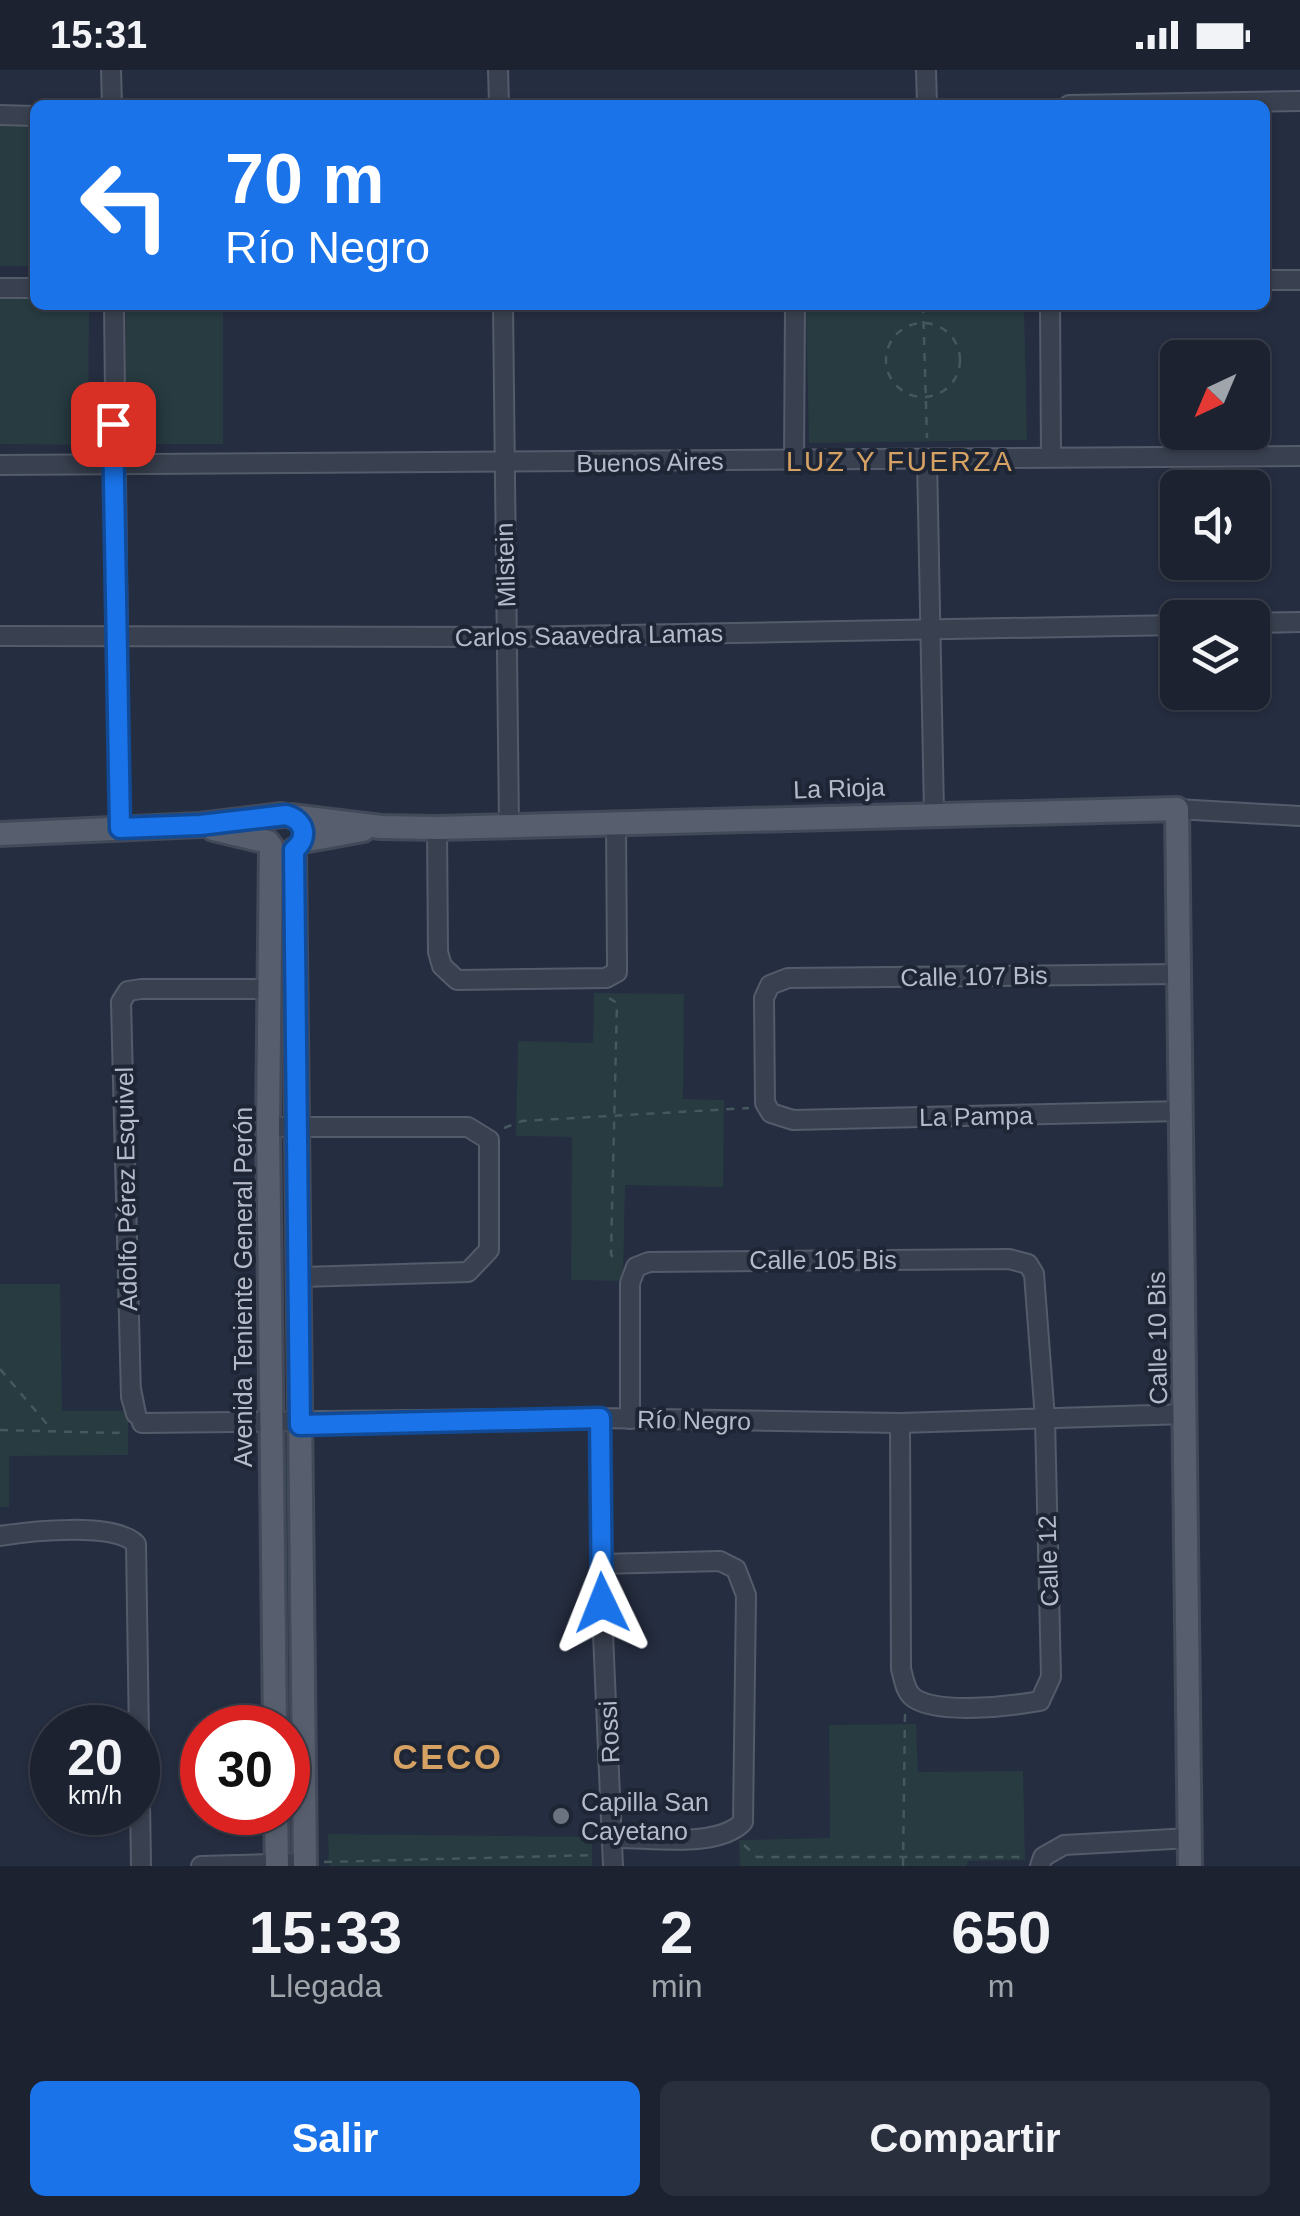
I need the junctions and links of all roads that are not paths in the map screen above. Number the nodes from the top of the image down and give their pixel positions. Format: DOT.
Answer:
graph roads {
  1 [pos="111,70"];
  2 [pos="498,70"];
  3 [pos="926,70"];
  4 [pos="112,100"];
  5 [pos="499,100"];
  6 [pos="926,100"];
  7 [pos="1300,101"];
  8 [pos="1270,102"];
  9 [pos="0,116"];
  10 [pos="30,116"];
  11 [pos="1270,280"];
  12 [pos="1300,280"];
  13 [pos="0,288"];
  14 [pos="30,288"];
  15 [pos="114,310"];
  16 [pos="503,310"];
  17 [pos="795,310"];
  18 [pos="1050,310"];
  19 [pos="1051,456"];
  20 [pos="1300,456"];
  21 [pos="927,459"];
  22 [pos="794,460"];
  23 [pos="113,464"];
  24 [pos="502,464"];
  25 [pos="0,465"];
  26 [pos="1300,622"];
  27 [pos="1270,623"];
  28 [pos="1160,626"];
  29 [pos="932,632"];
  30 [pos="115,634"];
  31 [pos="0,636"];
  32 [pos="507,637"];
  33 [pos="1176,809"];
  34 [pos="934,812"];
  35 [pos="286,815"];
  36 [pos="1300,816"];
  37 [pos="200,825"];
  38 [pos="616,825"];
  39 [pos="509,826"];
  40 [pos="381,827"];
  41 [pos="120,828"];
  42 [pos="436,828"];
  43 [pos="0,834"];
  44 [pos="284,845"];
  45 [pos="1180,974"];
  46 [pos="271,989"];
  47 [pos="768,1108"];
  48 [pos="1182,1111"];
  49 [pos="300,1127"];
  50 [pos="268,1128"];
  51 [pos="1028,1264"];
  52 [pos="301,1277"];
  53 [pos="1186,1414"];
  54 [pos="600,1418"];
  55 [pos="630,1418"];
  56 [pos="1044,1418"];
  57 [pos="139,1419"];
  58 [pos="900,1423"];
  59 [pos="271,1425"];
  60 [pos="300,1425"];
  61 [pos="0,1536"];
  62 [pos="600,1564"];
  63 [pos="275,1705"];
  64 [pos="276,1835"];
  65 [pos="1190,1838"];
  66 [pos="613,1853"];
  67 [pos="1041,1861"];
  68 [pos="305,1864"];
  69 [pos="276,1865"];
  70 [pos="142,1866"];
  71 [pos="201,1866"];
  72 [pos="1190,1866"];
  1 -- 4 [label="street"];
  2 -- 5 [label="street"];
  3 -- 6 [label="street"];
  7 -- 8 [label="street"];
  9 -- 10 [label="street"];
  11 -- 12 [label="street"];
  13 -- 14 [label="street"];
  15 -- 23 [label="street"];
  16 -- 24 [label="street, Milstein"];
  17 -- 22 [label="street"];
  18 -- 19 [label="street"];
  19 -- 20 [label="street, Buenos Aires"];
  19 -- 21 [label="street, Buenos Aires"];
  21 -- 22 [label="street, Buenos Aires"];
  21 -- 29 [label="street"];
  22 -- 24 [label="street, Buenos Aires"];
  23 -- 24 [label="street, Buenos Aires"];
  23 -- 25 [label="street, Buenos Aires"];
  23 -- 30 [label="street"];
  24 -- 32 [label="street, Milstein"];
  26 -- 27 [label="street"];
  28 -- 29 [label="street, Carlos Saavedra Lamas"];
  29 -- 32 [label="street, Carlos Saavedra Lamas"];
  29 -- 34 [label="street"];
  30 -- 31 [label="street, Carlos Saavedra Lamas"];
  30 -- 32 [label="street, Carlos Saavedra Lamas"];
  30 -- 41 [label="street"];
  32 -- 39 [label="street, Milstein"];
  33 -- 34 [label="main road, La Rioja"];
  33 -- 36 [label="street, La Rioja"];
  33 -- 45 [label="main road, Calle 10 Bis"];
  34 -- 38 [label="main road, La Rioja"];
  35 -- 37 [label="main road, La Rioja"];
  35 -- 40 [label="main road, La Rioja"];
  35 -- 44 [label="main road"];
  35 -- 44 [label="main road"];
  37 -- 41 [label="main road, La Rioja"];
  37 -- 44 [label="main road, La Rioja"];
  38 -- 39 [label="main road, La Rioja"];
  38 -- 42 [label="street"];
  39 -- 42 [label="main road, La Rioja"];
  40 -- 42 [label="main road, La Rioja"];
  40 -- 44 [label="main road, La Rioja"];
  41 -- 43 [label="main road, La Rioja"];
  44 -- 46 [label="main road, Avenida Teniente General Perón"];
  44 -- 49 [label="main road"];
  45 -- 47 [label="street, Calle 107 Bis"];
  45 -- 48 [label="main road, Calle 10 Bis"];
  46 -- 50 [label="main road, Avenida Teniente General Perón"];
  46 -- 57 [label="street, Adolfo Pérez Esquivel"];
  47 -- 48 [label="street, La Pampa"];
  48 -- 53 [label="main road, Calle 10 Bis"];
  49 -- 50 [label="street"];
  49 -- 52 [label="main road"];
  49 -- 52 [label="street"];
  50 -- 59 [label="main road, Avenida Teniente General Perón"];
  51 -- 55 [label="street, Calle 105 Bis"];
  51 -- 56 [label="street, Calle 12"];
  52 -- 60 [label="main road"];
  53 -- 56 [label="street, Río Negro"];
  53 -- 65 [label="main road, Calle 10 Bis"];
  54 -- 55 [label="street, Río Negro"];
  54 -- 60 [label="street, Río Negro"];
  54 -- 62 [label="street, Rossi"];
  55 -- 58 [label="street, Río Negro"];
  56 -- 58 [label="street, Río Negro"];
  56 -- 58 [label="street, Calle 12"];
  57 -- 59 [label="street, Río Negro"];
  59 -- 60 [label="street, Río Negro"];
  59 -- 63 [label="main road, Avenida Teniente General Perón"];
  60 -- 68 [label="main road"];
  61 -- 70 [label="street"];
  62 -- 66 [label="street, Rossi"];
  62 -- 66 [label="street"];
  64 -- 69 [label="main road"];
  65 -- 67 [label="street"];
  65 -- 72 [label="main road, Calle 10 Bis"];
  68 -- 69 [label="street"];
  69 -- 71 [label="street"];
}
